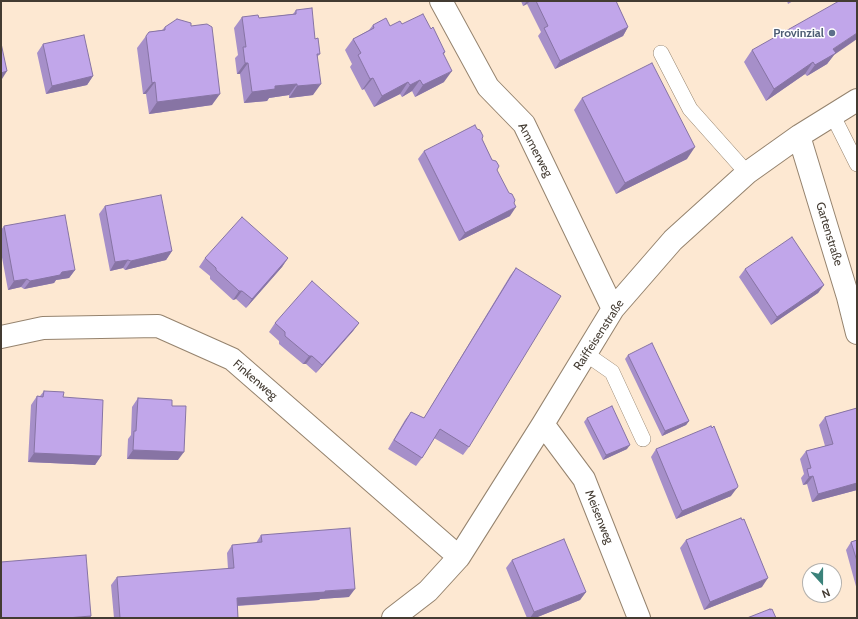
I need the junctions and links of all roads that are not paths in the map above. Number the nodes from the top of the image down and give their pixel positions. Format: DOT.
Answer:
graph roads {
  1 [pos="442,1"];
  2 [pos="661,53"];
  3 [pos="857,100"];
  4 [pos="832,116"];
  5 [pos="799,136"];
  6 [pos="857,164"];
  7 [pos="747,173"];
  8 [pos="614,309"];
  9 [pos="857,333"];
  10 [pos="1,337"];
  11 [pos="586,354"];
  12 [pos="544,424"];
  13 [pos="643,438"];
  14 [pos="459,557"];
  15 [pos="393,618"];
  16 [pos="640,618"];
  1 -- 8 [label="street, Ammerweg"];
  2 -- 7 [label="lane"];
  3 -- 4 [label="street, Raiffeisenstraße"];
  4 -- 5 [label="street, Raiffeisenstraße"];
  4 -- 6 [label="lane"];
  5 -- 7 [label="street, Raiffeisenstraße"];
  5 -- 9 [label="street, Gartenstraße"];
  7 -- 8 [label="street, Raiffeisenstraße"];
  8 -- 11 [label="street, Raiffeisenstraße"];
  10 -- 14 [label="street, Finkenweg"];
  11 -- 12 [label="street, Raiffeisenstraße"];
  11 -- 13 [label="lane"];
  12 -- 14 [label="street, Raiffeisenstraße"];
  12 -- 16 [label="street, Meisenweg"];
  14 -- 15 [label="street, Raiffeisenstraße"];
}
